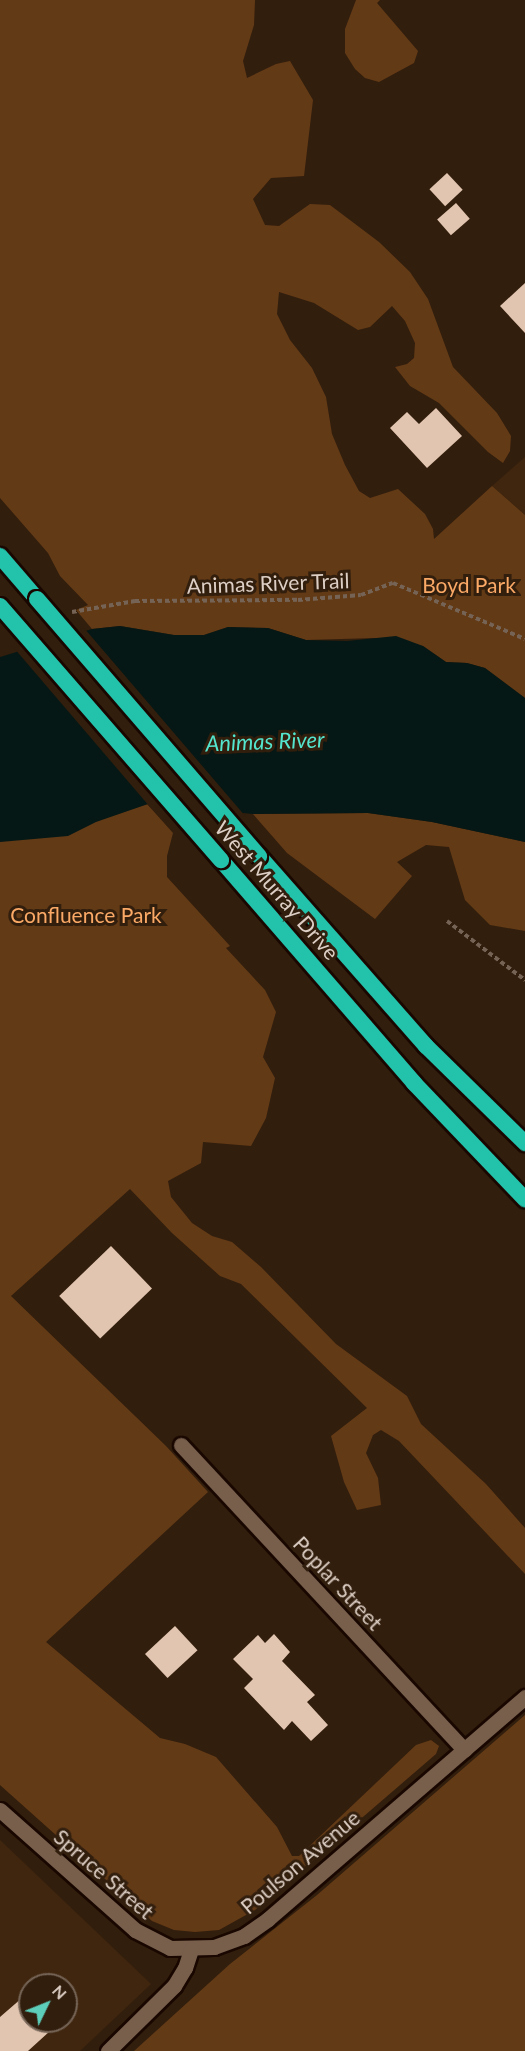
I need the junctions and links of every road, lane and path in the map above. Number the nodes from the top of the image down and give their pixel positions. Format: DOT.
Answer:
graph roads {
  1 [pos="0,556"];
  2 [pos="0,606"];
  3 [pos="67,612"];
  4 [pos="525,639"];
  5 [pos="447,921"];
  6 [pos="525,980"];
  7 [pos="525,1143"];
  8 [pos="525,1199"];
  9 [pos="181,1445"];
  10 [pos="525,1697"];
  11 [pos="464,1750"];
  12 [pos="0,1809"];
  13 [pos="190,1949"];
  14 [pos="108,2051"];
  1 -- 7 [label="highway, West Murray Drive, bridge"];
  2 -- 8 [label="highway, West Murray Drive, bridge"];
  3 -- 4 [label="path, Animas River Trail"];
  5 -- 6 [label="path"];
  9 -- 11 [label="street, Poplar Street"];
  10 -- 11 [label="street, Poulson Avenue"];
  11 -- 13 [label="street, Poulson Avenue"];
  12 -- 13 [label="street, Spruce Street"];
  13 -- 14 [label="street"];
}
